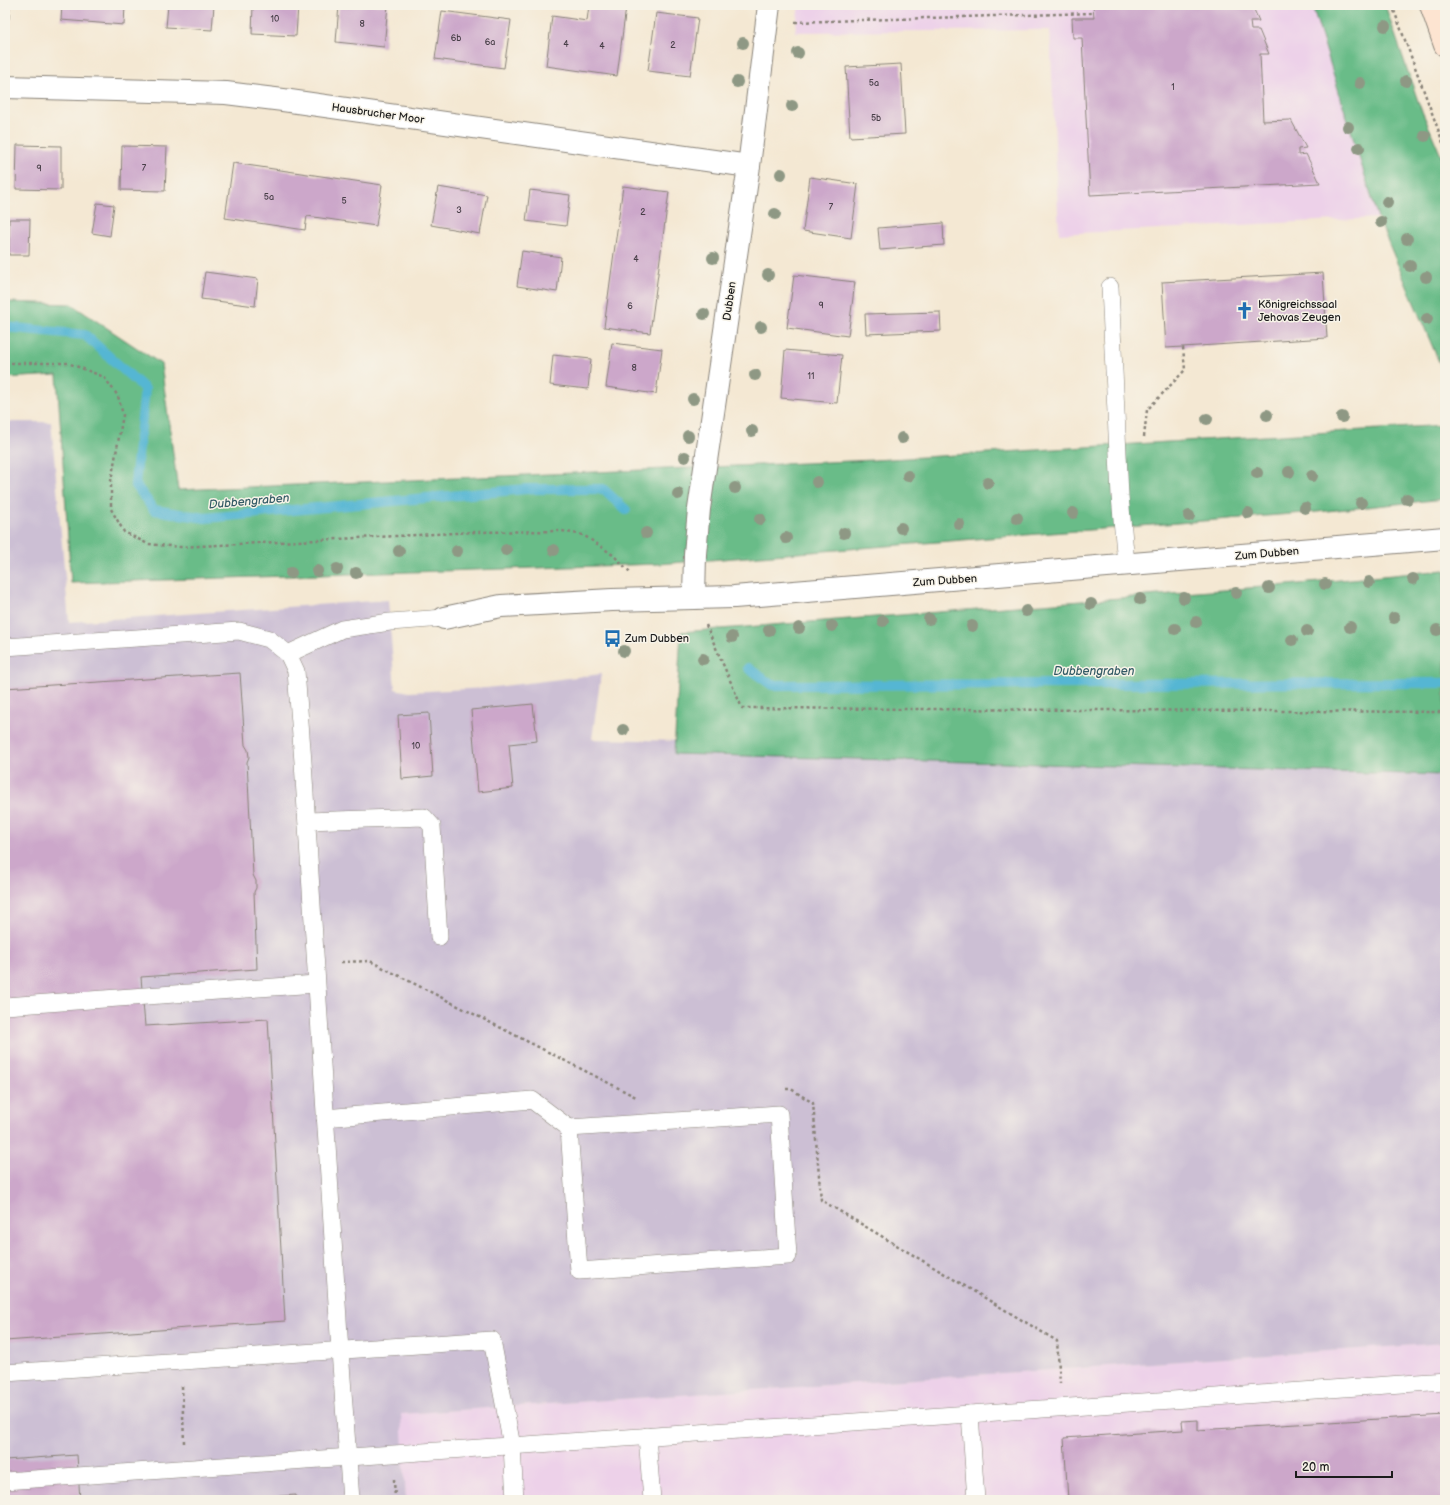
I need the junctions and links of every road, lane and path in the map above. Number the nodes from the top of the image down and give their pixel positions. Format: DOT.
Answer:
graph roads {
  1 [pos="1392,5"];
  2 [pos="1431,5"];
  3 [pos="768,10"];
  4 [pos="1093,13"];
  5 [pos="1445,46"];
  6 [pos="5,87"];
  7 [pos="1445,148"];
  8 [pos="749,166"];
  9 [pos="1110,287"];
  10 [pos="1183,347"];
  11 [pos="5,363"];
  12 [pos="1147,410"];
  13 [pos="1445,538"];
  14 [pos="1126,564"];
  15 [pos="694,598"];
  16 [pos="654,599"];
  17 [pos="444,618"];
  18 [pos="5,647"];
  19 [pos="288,654"];
  20 [pos="1445,712"];
  21 [pos="306,821"];
  22 [pos="439,937"];
  23 [pos="316,984"];
  24 [pos="5,1006"];
  25 [pos="325,1118"];
  26 [pos="569,1128"];
  27 [pos="340,1351"];
  28 [pos="190,1361"];
  29 [pos="5,1373"];
  30 [pos="1445,1381"];
  31 [pos="970,1414"];
  32 [pos="647,1436"];
  33 [pos="512,1446"];
  34 [pos="347,1457"];
  35 [pos="188,1468"];
  36 [pos="5,1481"];
  37 [pos="351,1500"];
  38 [pos="515,1500"];
  39 [pos="652,1500"];
  40 [pos="976,1500"];
  1 -- 7 [label="path"];
  2 -- 5 [label="main road"];
  3 -- 4 [label="path"];
  3 -- 8 [label="street, Dubben"];
  6 -- 8 [label="street, Hausbrucher Moor"];
  8 -- 15 [label="street, Dubben"];
  9 -- 14 [label="lane"];
  10 -- 12 [label="path"];
  11 -- 16 [label="path"];
  13 -- 14 [label="street, Zum Dubben"];
  14 -- 15 [label="street, Zum Dubben"];
  15 -- 16 [label="street, Zum Dubben"];
  15 -- 20 [label="path"];
  16 -- 17 [label="street, Zum Dubben"];
  17 -- 19 [label="lane"];
  18 -- 19 [label="lane"];
  19 -- 21 [label="lane"];
  21 -- 22 [label="lane"];
  21 -- 23 [label="lane"];
  23 -- 24 [label="lane"];
  23 -- 25 [label="lane"];
  25 -- 26 [label="lane"];
  25 -- 27 [label="lane"];
  26 -- 26 [label="lane"];
  27 -- 28 [label="lane"];
  27 -- 33 [label="lane"];
  27 -- 34 [label="lane"];
  28 -- 29 [label="lane"];
  28 -- 35 [label="path"];
  30 -- 31 [label="lane"];
  31 -- 32 [label="lane"];
  31 -- 40 [label="lane"];
  32 -- 33 [label="lane"];
  32 -- 39 [label="lane"];
  33 -- 34 [label="lane"];
  33 -- 38 [label="lane"];
  34 -- 35 [label="lane"];
  34 -- 37 [label="lane"];
  35 -- 36 [label="lane"];
}
